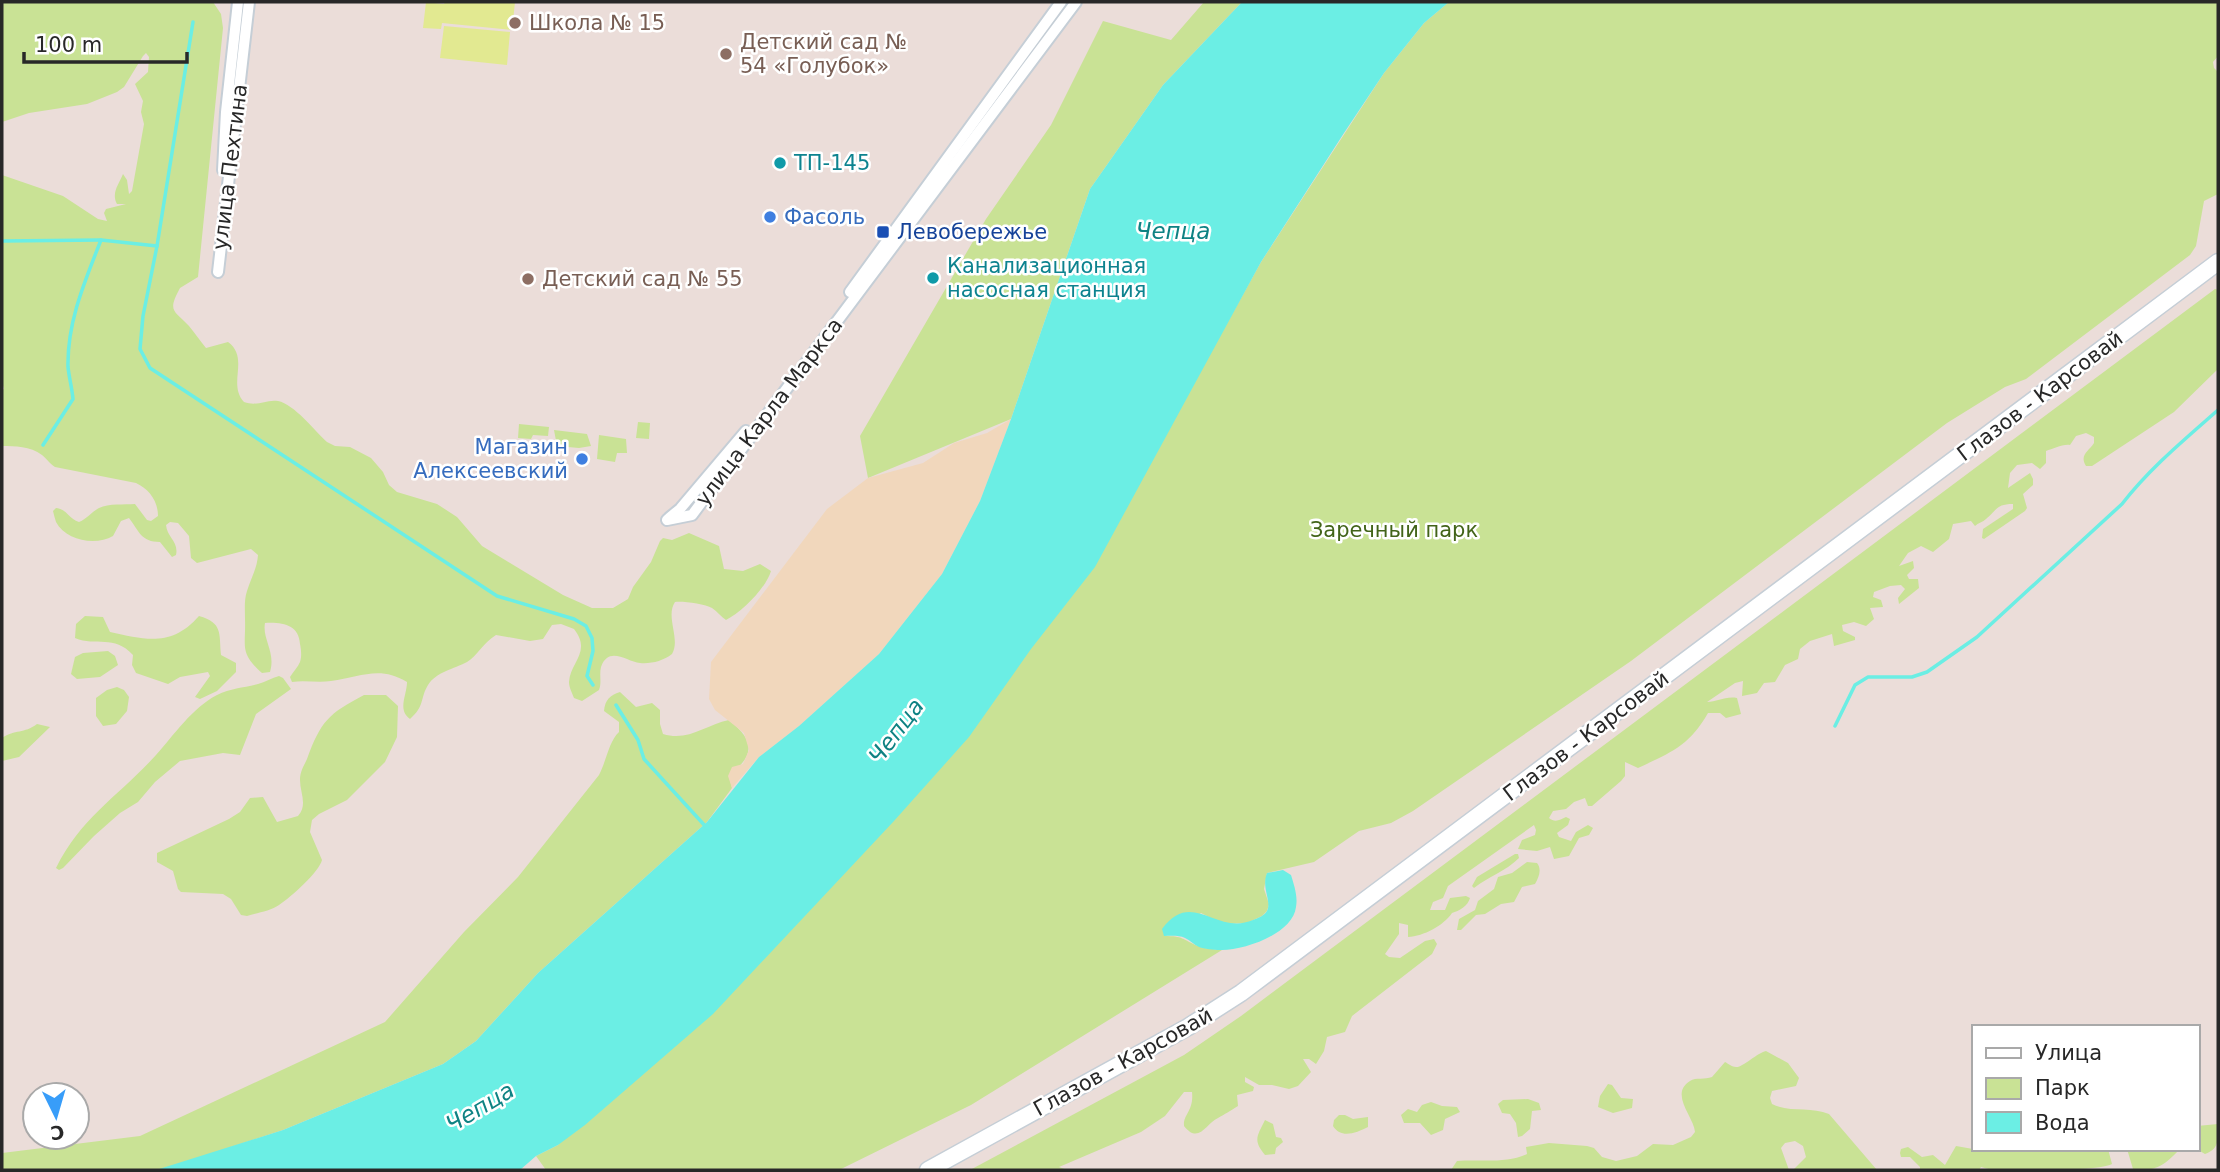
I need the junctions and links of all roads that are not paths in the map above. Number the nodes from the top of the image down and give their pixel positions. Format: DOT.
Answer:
graph roads {
  1 [pos="238,2"];
  2 [pos="249,2"];
  3 [pos="1062,2"];
  4 [pos="1076,2"];
  5 [pos="2218,262"];
  6 [pos="928,1170"];
  1 -- 2 [label="street, улица Пехтина"];
  3 -- 4 [label="street, улица Карла Маркса"];
  5 -- 6 [label="main road, Глазов - Карсовай"];
}
